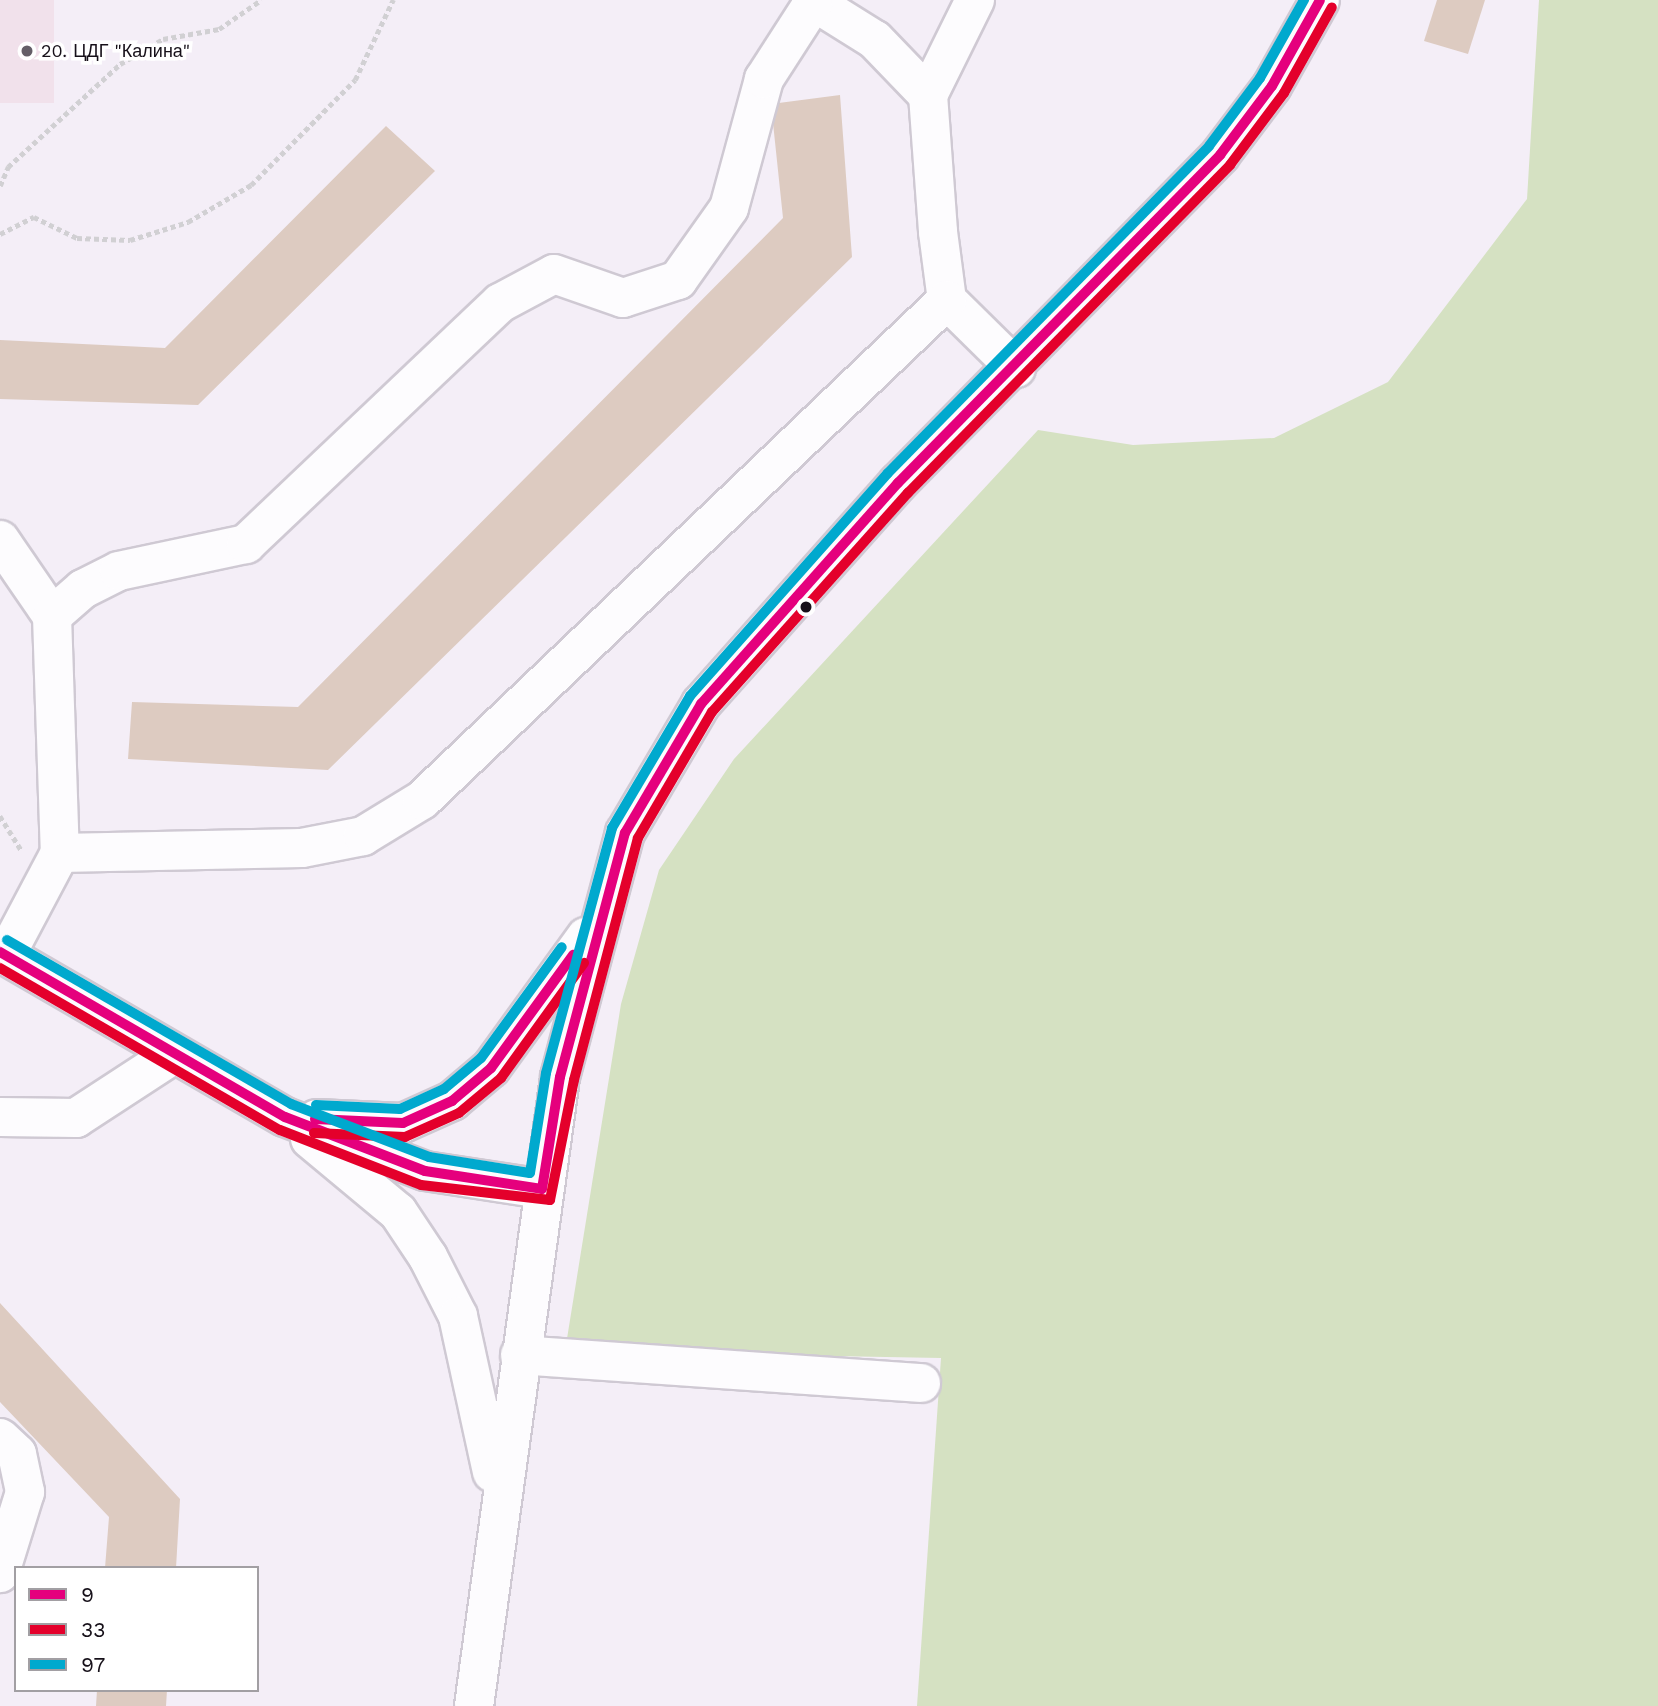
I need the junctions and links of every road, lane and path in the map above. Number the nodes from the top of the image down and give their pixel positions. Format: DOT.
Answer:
graph roads {
  1 [pos="261,0"];
  2 [pos="393,0"];
  3 [pos="975,0"];
  4 [pos="1320,0"];
  5 [pos="812,1"];
  6 [pos="928,95"];
  7 [pos="0,186"];
  8 [pos="0,234"];
  9 [pos="947,300"];
  10 [pos="1016,368"];
  11 [pos="0,540"];
  12 [pos="52,616"];
  13 [pos="60,853"];
  14 [pos="598,921"];
  15 [pos="3,953"];
  16 [pos="171,1056"];
  17 [pos="0,1117"];
  18 [pos="285,1117"];
  19 [pos="542,1189"];
  20 [pos="520,1354"];
  21 [pos="921,1383"];
  22 [pos="0,1438"];
  23 [pos="498,1503"];
  24 [pos="0,1573"];
  25 [pos="474,1706"];
  1 -- 7 [label="path"];
  2 -- 8 [label="path"];
  3 -- 6 [label="street"];
  4 -- 10 [label="street"];
  5 -- 6 [label="street"];
  5 -- 12 [label="street"];
  6 -- 9 [label="street"];
  9 -- 10 [label="street"];
  9 -- 13 [label="street"];
  10 -- 14 [label="street"];
  11 -- 12 [label="street"];
  12 -- 13 [label="street"];
  13 -- 15 [label="street"];
  14 -- 18 [label="street"];
  14 -- 19 [label="street"];
  15 -- 16 [label="street"];
  16 -- 17 [label="street"];
  16 -- 18 [label="street"];
  18 -- 19 [label="street"];
  18 -- 23 [label="street"];
  19 -- 20 [label="street"];
  20 -- 21 [label="street"];
  20 -- 23 [label="street"];
  22 -- 24 [label="street"];
  23 -- 25 [label="street"];
}
